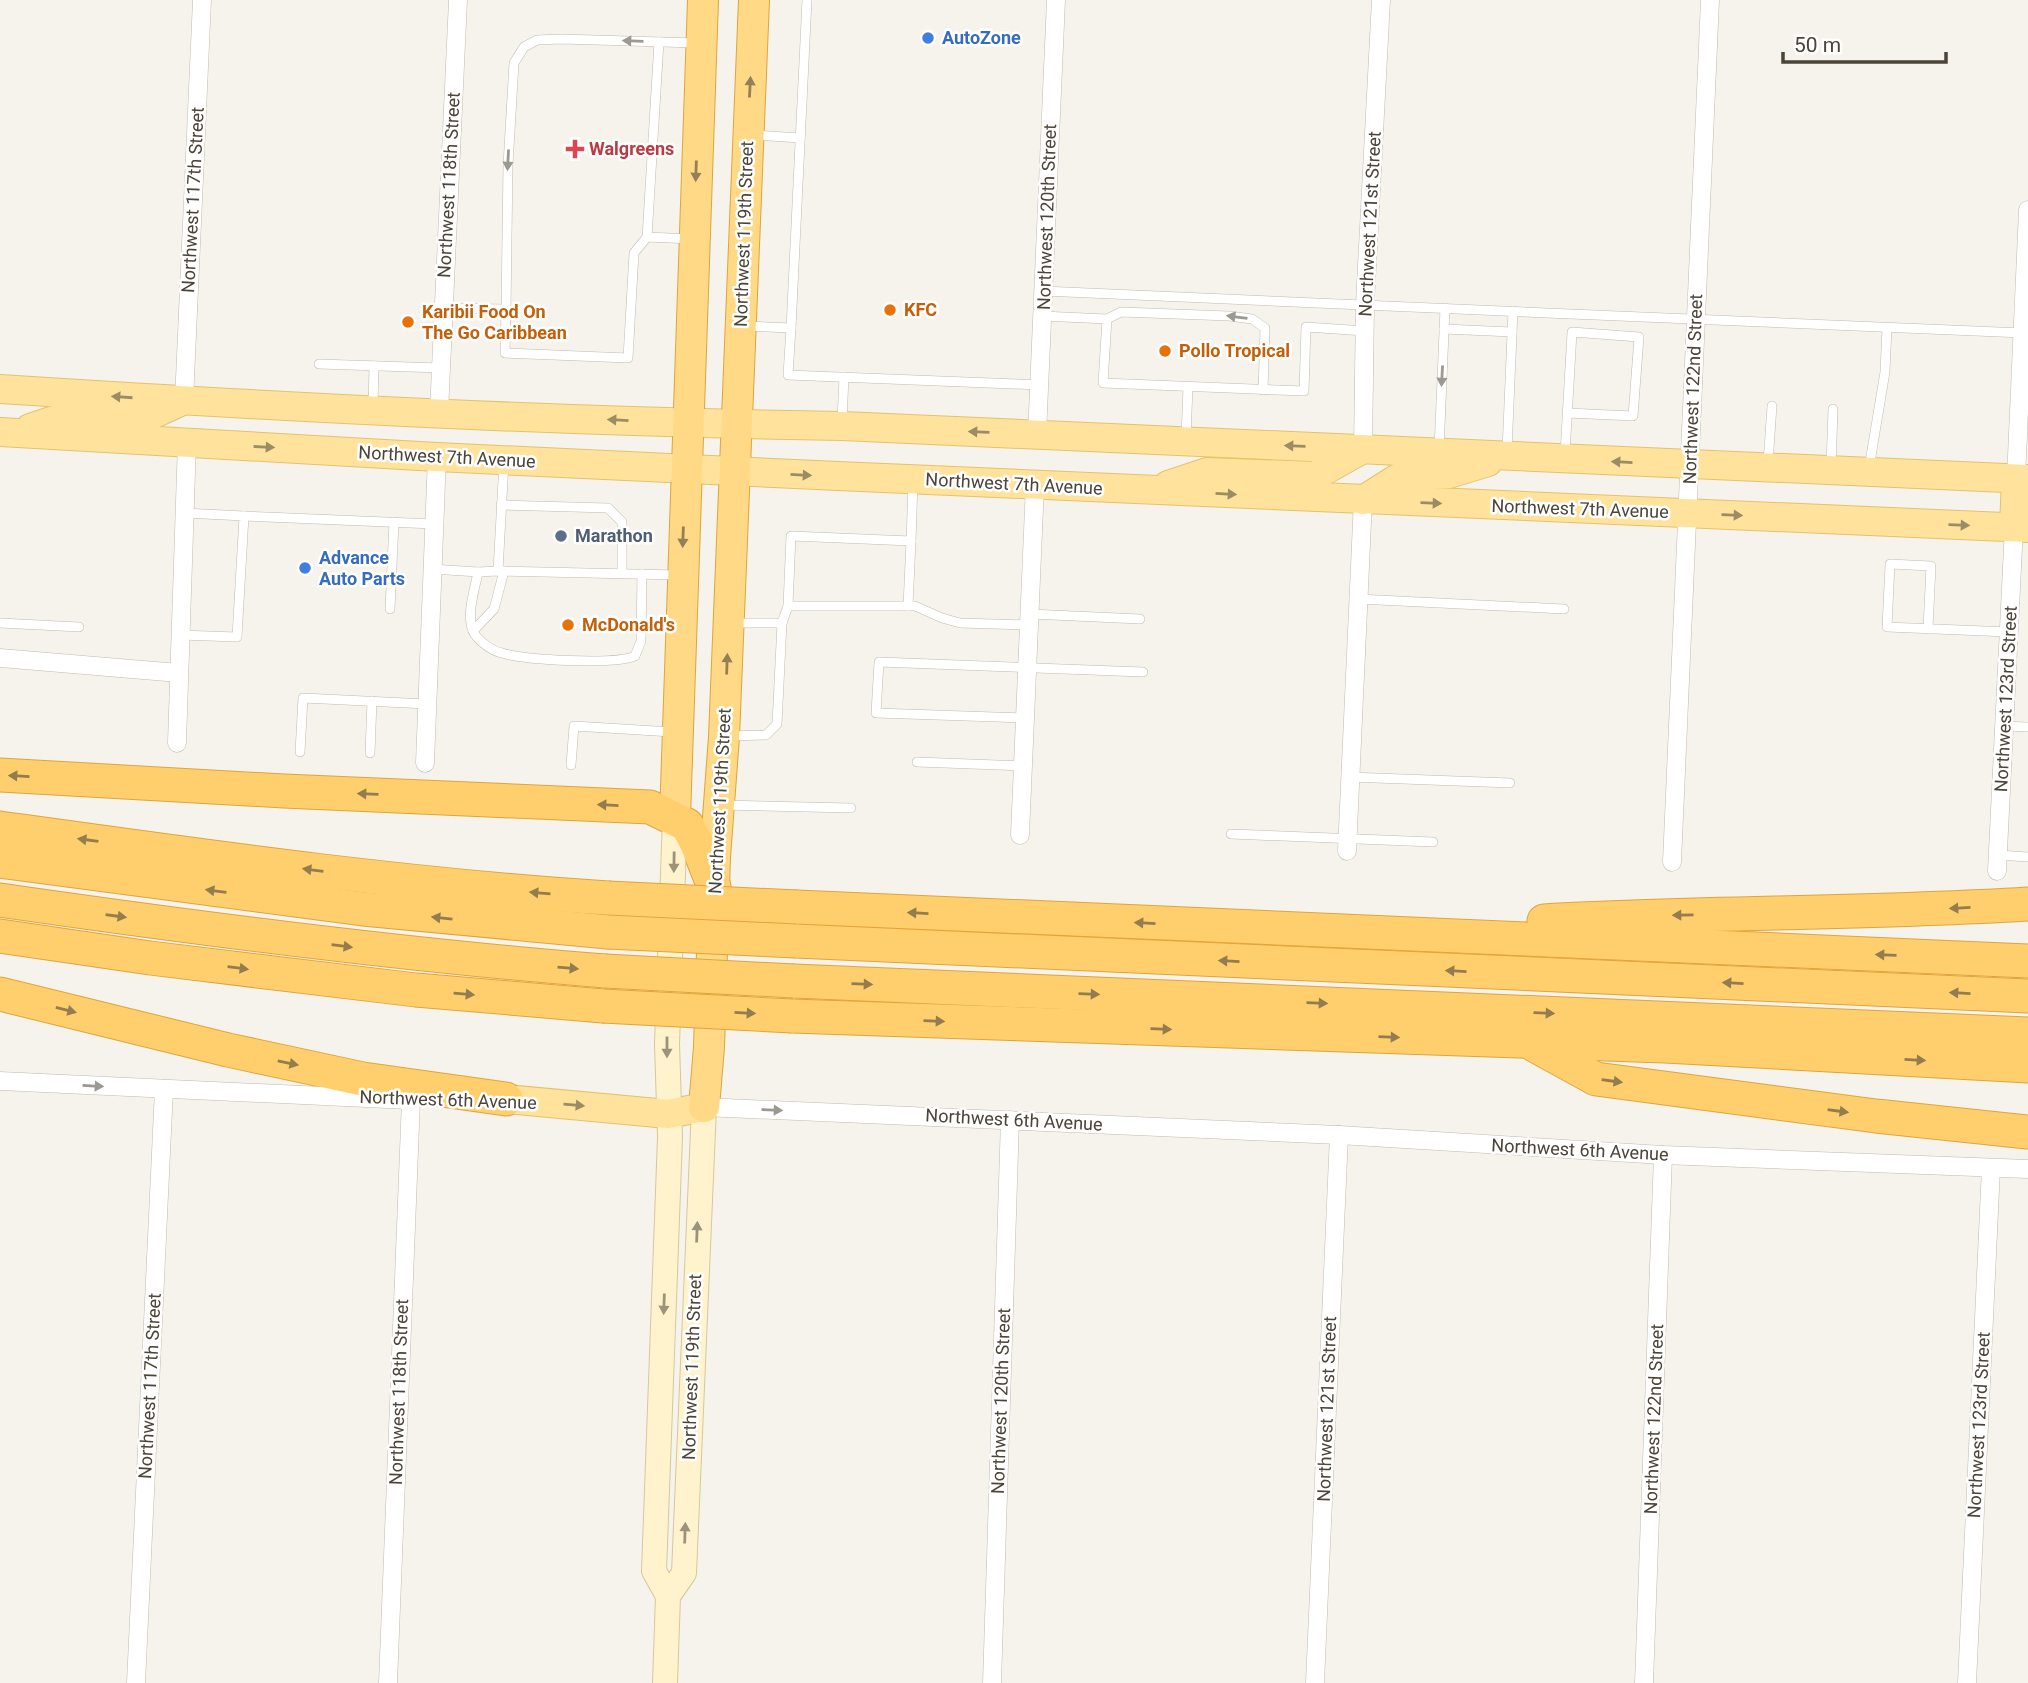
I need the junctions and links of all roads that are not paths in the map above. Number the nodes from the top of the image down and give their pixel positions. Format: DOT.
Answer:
graph roads {
  1 [pos="202,0"];
  2 [pos="458,0"];
  3 [pos="703,0"];
  4 [pos="754,0"];
  5 [pos="807,0"];
  6 [pos="1056,0"];
  7 [pos="1381,0"];
  8 [pos="1710,0"];
  9 [pos="659,41"];
  10 [pos="701,44"];
  11 [pos="748,135"];
  12 [pos="800,138"];
  13 [pos="2028,210"];
  14 [pos="646,237"];
  15 [pos="693,239"];
  16 [pos="1043,291"];
  17 [pos="1365,304"];
  18 [pos="443,307"];
  19 [pos="1445,308"];
  20 [pos="506,309"];
  21 [pos="1513,311"];
  22 [pos="1042,316"];
  23 [pos="1107,319"];
  24 [pos="1696,321"];
  25 [pos="740,326"];
  26 [pos="791,328"];
  27 [pos="1887,328"];
  28 [pos="1444,329"];
  29 [pos="1365,331"];
  30 [pos="1512,331"];
  31 [pos="2025,333"];
  32 [pos="319,364"];
  33 [pos="374,366"];
  34 [pos="441,368"];
  35 [pos="844,377"];
  36 [pos="1040,385"];
  37 [pos="1188,387"];
  38 [pos="0,389"];
  39 [pos="1264,390"];
  40 [pos="184,401"];
  41 [pos="1772,407"];
  42 [pos="373,409"];
  43 [pos="1833,409"];
  44 [pos="439,412"];
  45 [pos="1568,413"];
  46 [pos="687,423"];
  47 [pos="735,425"];
  48 [pos="842,426"];
  49 [pos="7,433"];
  50 [pos="1037,435"];
  51 [pos="1186,441"];
  52 [pos="187,442"];
  53 [pos="1363,449"];
  54 [pos="1438,452"];
  55 [pos="1506,456"];
  56 [pos="437,457"];
  57 [pos="1565,459"];
  58 [pos="504,461"];
  59 [pos="1690,465"];
  60 [pos="1768,468"];
  61 [pos="685,469"];
  62 [pos="733,471"];
  63 [pos="1831,471"];
  64 [pos="1868,473"];
  65 [pos="2022,479"];
  66 [pos="914,480"];
  67 [pos="1035,485"];
  68 [pos="1154,490"];
  69 [pos="1363,500"];
  70 [pos="501,505"];
  71 [pos="184,513"];
  72 [pos="1688,513"];
  73 [pos="244,516"];
  74 [pos="394,522"];
  75 [pos="434,524"];
  76 [pos="2021,528"];
  77 [pos="911,541"];
  78 [pos="432,569"];
  79 [pos="501,571"];
  80 [pos="478,572"];
  81 [pos="622,573"];
  82 [pos="642,574"];
  83 [pos="682,575"];
  84 [pos="1358,599"];
  85 [pos="788,606"];
  86 [pos="908,606"];
  87 [pos="1564,608"];
  88 [pos="390,609"];
  89 [pos="1140,619"];
  90 [pos="1029,620"];
  91 [pos="0,623"];
  92 [pos="728,623"];
  93 [pos="782,623"];
  94 [pos="79,627"];
  95 [pos="1928,629"];
  96 [pos="473,631"];
  97 [pos="2009,632"];
  98 [pos="180,635"];
  99 [pos="0,658"];
  100 [pos="1027,668"];
  101 [pos="1143,672"];
  102 [pos="179,673"];
  103 [pos="372,701"];
  104 [pos="427,704"];
  105 [pos="1025,718"];
  106 [pos="2004,726"];
  107 [pos="2028,727"];
  108 [pos="677,733"];
  109 [pos="724,737"];
  110 [pos="177,743"];
  111 [pos="300,752"];
  112 [pos="370,753"];
  113 [pos="917,762"];
  114 [pos="425,763"];
  115 [pos="571,765"];
  116 [pos="1023,766"];
  117 [pos="0,775"];
  118 [pos="1349,777"];
  119 [pos="1510,782"];
  120 [pos="720,805"];
  121 [pos="851,808"];
  122 [pos="675,817"];
  123 [pos="0,828"];
  124 [pos="1231,834"];
  125 [pos="1020,835"];
  126 [pos="1433,842"];
  127 [pos="1347,845"];
  128 [pos="2028,857"];
  129 [pos="0,861"];
  130 [pos="1672,862"];
  131 [pos="1998,862"];
  132 [pos="714,887"];
  133 [pos="0,900"];
  134 [pos="2028,904"];
  135 [pos="1360,932"];
  136 [pos="0,936"];
  137 [pos="2028,961"];
  138 [pos="0,993"];
  139 [pos="2028,996"];
  140 [pos="2028,1034"];
  141 [pos="1528,1042"];
  142 [pos="2028,1066"];
  143 [pos="0,1081"];
  144 [pos="164,1089"];
  145 [pos="506,1099"];
  146 [pos="411,1100"];
  147 [pos="704,1107"];
  148 [pos="668,1114"];
  149 [pos="1010,1120"];
  150 [pos="2028,1132"];
  151 [pos="1339,1135"];
  152 [pos="1664,1155"];
  153 [pos="1991,1168"];
  154 [pos="2028,1169"];
  155 [pos="668,1597"];
  156 [pos="135,1683"];
  157 [pos="388,1683"];
  158 [pos="665,1683"];
  159 [pos="992,1683"];
  160 [pos="1315,1683"];
  161 [pos="1644,1683"];
  162 [pos="1967,1683"];
  1 -- 40 [label="street, Northwest 117th Street"];
  2 -- 18 [label="street, Northwest 118th Street"];
  3 -- 10 [label="highway, Northwest 119th Street"];
  11 -- 4 [label="highway, Northwest 119th Street, one-way"];
  5 -- 12 [label="lane"];
  6 -- 16 [label="street, Northwest 120th Street"];
  7 -- 17 [label="street, Northwest 121st Street"];
  8 -- 24 [label="street, Northwest 122nd Street"];
  9 -- 10 [label="lane"];
  9 -- 14 [label="lane"];
  9 -- 20 [label="lane, one-way"];
  10 -- 15 [label="highway, Northwest 119th Street, one-way"];
  11 -- 12 [label="lane"];
  11 -- 25 [label="highway, Northwest 119th Street"];
  12 -- 26 [label="lane"];
  13 -- 31 [label="street"];
  14 -- 15 [label="lane"];
  14 -- 20 [label="lane"];
  15 -- 46 [label="highway, Northwest 119th Street"];
  16 -- 17 [label="lane"];
  16 -- 22 [label="street, Northwest 120th Street"];
  17 -- 19 [label="lane"];
  17 -- 29 [label="street, Northwest 121st Street"];
  18 -- 20 [label="lane"];
  18 -- 34 [label="street, Northwest 118th Street"];
  19 -- 21 [label="lane"];
  19 -- 28 [label="lane"];
  21 -- 24 [label="lane"];
  21 -- 30 [label="lane"];
  22 -- 23 [label="lane"];
  22 -- 36 [label="street, Northwest 120th Street"];
  23 -- 37 [label="lane"];
  39 -- 23 [label="lane, one-way"];
  24 -- 27 [label="lane"];
  24 -- 59 [label="street, Northwest 122nd Street"];
  25 -- 26 [label="lane"];
  25 -- 47 [label="highway, Northwest 119th Street"];
  26 -- 35 [label="lane"];
  27 -- 31 [label="lane"];
  27 -- 64 [label="lane"];
  28 -- 30 [label="lane"];
  28 -- 54 [label="lane, one-way"];
  29 -- 39 [label="lane"];
  29 -- 53 [label="street, Northwest 121st Street"];
  30 -- 55 [label="lane"];
  31 -- 65 [label="street"];
  32 -- 33 [label="lane"];
  33 -- 34 [label="lane"];
  33 -- 42 [label="lane"];
  34 -- 44 [label="street, Northwest 118th Street"];
  35 -- 36 [label="lane"];
  35 -- 48 [label="lane"];
  36 -- 50 [label="street, Northwest 120th Street"];
  37 -- 39 [label="lane"];
  37 -- 51 [label="lane"];
  40 -- 38 [label="main road, one-way"];
  40 -- 42 [label="main road"];
  40 -- 49 [label="main road"];
  41 -- 60 [label="lane"];
  42 -- 44 [label="main road"];
  42 -- 52 [label="main road"];
  43 -- 63 [label="lane"];
  46 -- 44 [label="main road, one-way"];
  45 -- 45 [label="lane"];
  45 -- 57 [label="lane"];
  46 -- 47 [label="main road"];
  46 -- 61 [label="highway, Northwest 119th Street"];
  47 -- 48 [label="main road"];
  47 -- 62 [label="highway, Northwest 119th Street"];
  50 -- 48 [label="main road, one-way"];
  49 -- 52 [label="main road, Northwest 7th Avenue"];
  50 -- 51 [label="main road"];
  53 -- 51 [label="main road, one-way"];
  52 -- 56 [label="main road, Northwest 7th Avenue, one-way"];
  52 -- 71 [label="street"];
  53 -- 54 [label="main road"];
  53 -- 68 [label="main road"];
  54 -- 55 [label="main road"];
  55 -- 57 [label="main road"];
  55 -- 69 [label="main road"];
  56 -- 58 [label="main road, Northwest 7th Avenue"];
  56 -- 75 [label="street"];
  59 -- 57 [label="main road, one-way"];
  58 -- 61 [label="main road, Northwest 7th Avenue"];
  58 -- 70 [label="lane"];
  59 -- 60 [label="main road"];
  59 -- 72 [label="street, Northwest 122nd Street"];
  60 -- 63 [label="main road"];
  61 -- 62 [label="main road, Northwest 7th Avenue"];
  61 -- 83 [label="highway, Northwest 119th Street, one-way"];
  62 -- 66 [label="main road, Northwest 7th Avenue, one-way"];
  62 -- 92 [label="highway, Northwest 119th Street"];
  63 -- 64 [label="main road"];
  64 -- 65 [label="main road"];
  65 -- 76 [label="main road"];
  66 -- 67 [label="main road, Northwest 7th Avenue"];
  66 -- 77 [label="lane"];
  67 -- 68 [label="main road, Northwest 7th Avenue"];
  67 -- 90 [label="street"];
  68 -- 69 [label="main road, Northwest 7th Avenue, one-way"];
  69 -- 72 [label="main road, Northwest 7th Avenue, one-way"];
  69 -- 84 [label="street"];
  70 -- 79 [label="lane"];
  70 -- 81 [label="lane"];
  71 -- 73 [label="lane"];
  71 -- 98 [label="street"];
  72 -- 76 [label="main road, Northwest 7th Avenue, one-way"];
  72 -- 130 [label="street, Northwest 122nd Street"];
  73 -- 74 [label="lane"];
  73 -- 98 [label="lane"];
  74 -- 75 [label="lane"];
  74 -- 88 [label="lane"];
  75 -- 78 [label="street"];
  76 -- 97 [label="street, Northwest 123rd Street"];
  77 -- 85 [label="lane"];
  77 -- 86 [label="lane"];
  78 -- 80 [label="lane"];
  78 -- 104 [label="street"];
  79 -- 80 [label="lane"];
  79 -- 81 [label="lane"];
  79 -- 96 [label="lane"];
  80 -- 96 [label="lane"];
  81 -- 82 [label="lane"];
  82 -- 83 [label="lane"];
  82 -- 96 [label="lane"];
  83 -- 108 [label="highway, Northwest 119th Street"];
  84 -- 87 [label="lane"];
  84 -- 118 [label="street"];
  85 -- 86 [label="lane"];
  85 -- 93 [label="lane"];
  86 -- 90 [label="lane"];
  89 -- 90 [label="lane"];
  90 -- 100 [label="street"];
  91 -- 94 [label="lane"];
  92 -- 93 [label="lane"];
  109 -- 92 [label="highway, Northwest 119th Street, one-way"];
  93 -- 109 [label="lane"];
  95 -- 95 [label="lane"];
  95 -- 97 [label="lane"];
  97 -- 106 [label="street, Northwest 123rd Street"];
  98 -- 102 [label="street"];
  99 -- 102 [label="street"];
  100 -- 101 [label="lane"];
  100 -- 105 [label="street"];
  100 -- 105 [label="lane"];
  102 -- 110 [label="street"];
  103 -- 104 [label="lane"];
  103 -- 111 [label="lane"];
  103 -- 112 [label="lane"];
  104 -- 114 [label="street"];
  105 -- 116 [label="street"];
  106 -- 107 [label="lane"];
  106 -- 131 [label="street, Northwest 123rd Street"];
  108 -- 115 [label="lane"];
  108 -- 122 [label="highway, Northwest 119th Street"];
  109 -- 120 [label="highway, Northwest 119th Street"];
  113 -- 116 [label="lane"];
  116 -- 125 [label="street"];
  122 -- 117 [label="highway, one-way"];
  118 -- 119 [label="lane"];
  118 -- 127 [label="street"];
  120 -- 121 [label="lane"];
  120 -- 132 [label="highway, Northwest 119th Street"];
  122 -- 132 [label="highway"];
  122 -- 148 [label="main road, Northwest 119th Street, one-way"];
  135 -- 123 [label="highway, one-way, bridge"];
  124 -- 127 [label="lane"];
  126 -- 127 [label="lane"];
  128 -- 131 [label="lane"];
  139 -- 129 [label="highway, one-way, bridge"];
  132 -- 147 [label="highway, Northwest 119th Street"];
  133 -- 140 [label="highway, one-way, bridge"];
  134 -- 135 [label="highway, one-way"];
  137 -- 135 [label="highway, one-way"];
  136 -- 141 [label="highway, one-way, bridge"];
  138 -- 145 [label="highway, one-way"];
  141 -- 142 [label="highway, one-way"];
  141 -- 150 [label="highway, one-way"];
  143 -- 144 [label="street, Northwest 6th Avenue, one-way"];
  144 -- 146 [label="street, Northwest 6th Avenue"];
  144 -- 156 [label="street, Northwest 117th Street"];
  145 -- 146 [label="street, Northwest 6th Avenue"];
  145 -- 148 [label="main road, Northwest 6th Avenue, one-way"];
  146 -- 157 [label="street, Northwest 118th Street"];
  147 -- 148 [label="main road, Northwest 6th Avenue"];
  147 -- 149 [label="street, Northwest 6th Avenue, one-way"];
  155 -- 147 [label="main road, Northwest 119th Street, one-way"];
  148 -- 155 [label="main road, Northwest 119th Street, one-way"];
  149 -- 151 [label="street, Northwest 6th Avenue"];
  149 -- 159 [label="street, Northwest 120th Street"];
  151 -- 152 [label="street, Northwest 6th Avenue"];
  151 -- 160 [label="street, Northwest 121st Street"];
  152 -- 153 [label="street, Northwest 6th Avenue"];
  152 -- 161 [label="street, Northwest 122nd Street"];
  153 -- 154 [label="street, Northwest 6th Avenue"];
  153 -- 162 [label="street, Northwest 123rd Street"];
  155 -- 158 [label="main road, Northwest 119th Street"];
}
